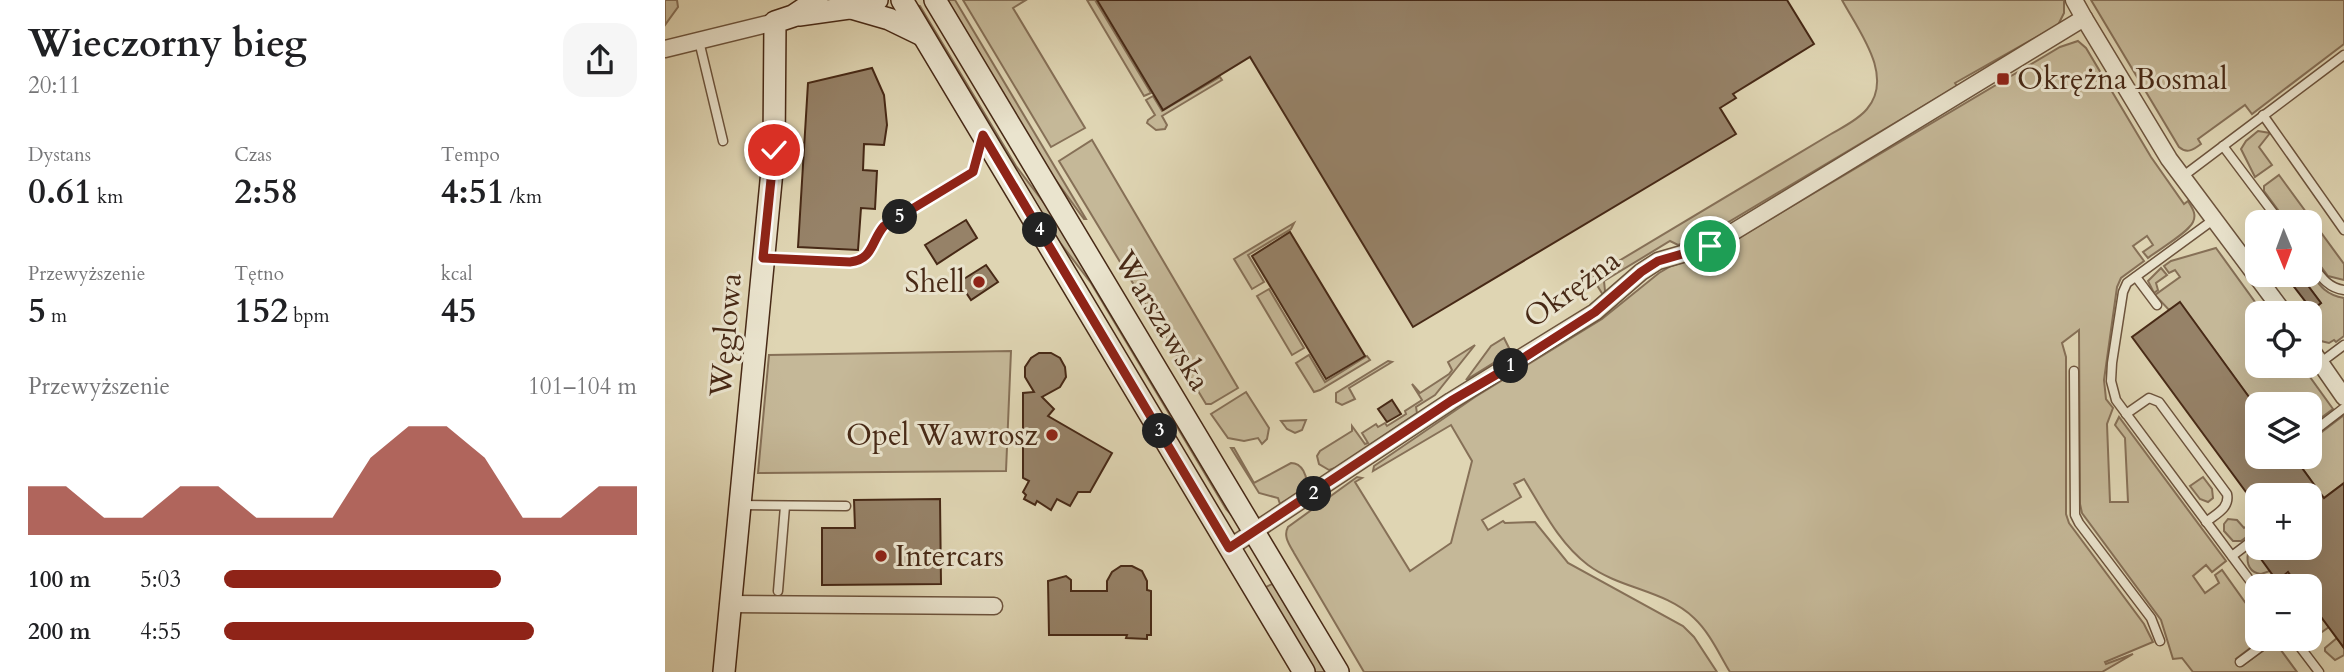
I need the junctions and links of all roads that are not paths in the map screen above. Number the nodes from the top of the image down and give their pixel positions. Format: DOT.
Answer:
graph roads {
  1 [pos="817,0"];
  2 [pos="877,0"];
  3 [pos="902,0"];
  4 [pos="935,0"];
  5 [pos="2074,0"];
  6 [pos="849,8"];
  7 [pos="2084,18"];
  8 [pos="784,19"];
  9 [pos="924,36"];
  10 [pos="699,41"];
  11 [pos="665,49"];
  12 [pos="2344,55"];
  13 [pos="2263,115"];
  14 [pos="983,135"];
  15 [pos="723,141"];
  16 [pos="2223,146"];
  17 [pos="2182,177"];
  18 [pos="2271,210"];
  19 [pos="2213,220"];
  20 [pos="2344,230"];
  21 [pos="763,258"];
  22 [pos="2136,277"];
  23 [pos="2322,278"];
  24 [pos="2344,289"];
  25 [pos="2275,301"];
  26 [pos="2157,305"];
  27 [pos="2344,345"];
  28 [pos="2322,362"];
  29 [pos="2322,364"];
  30 [pos="2074,371"];
  31 [pos="2344,397"];
  32 [pos="2344,408"];
  33 [pos="2126,414"];
  34 [pos="2322,425"];
  35 [pos="740,505"];
  36 [pos="785,506"];
  37 [pos="846,506"];
  38 [pos="2206,522"];
  39 [pos="1254,532"];
  40 [pos="2245,546"];
  41 [pos="1229,548"];
  42 [pos="2232,556"];
  43 [pos="2245,574"];
  44 [pos="778,591"];
  45 [pos="731,604"];
  46 [pos="993,606"];
  47 [pos="2160,641"];
  48 [pos="2255,651"];
  49 [pos="2303,651"];
  50 [pos="2240,662"];
  51 [pos="724,672"];
  52 [pos="1304,672"];
  53 [pos="1338,672"];
  54 [pos="2319,672"];
  1 -- 8 [label="main road"];
  2 -- 6 [label="main road"];
  3 -- 9 [label="main road, Warszawska"];
  4 -- 39 [label="main road, Warszawska"];
  5 -- 7 [label="street"];
  6 -- 8 [label="main road"];
  6 -- 9 [label="main road"];
  7 -- 17 [label="street"];
  7 -- 39 [label="street, Okrężna"];
  8 -- 10 [label="street"];
  8 -- 21 [label="main road, Węglowa"];
  9 -- 14 [label="main road, Warszawska"];
  10 -- 11 [label="street"];
  10 -- 15 [label="lane"];
  12 -- 13 [label="lane"];
  13 -- 16 [label="lane"];
  13 -- 20 [label="lane"];
  14 -- 21 [label="lane"];
  14 -- 41 [label="main road, Warszawska"];
  16 -- 17 [label="lane"];
  16 -- 18 [label="lane"];
  17 -- 19 [label="street"];
  19 -- 22 [label="lane"];
  19 -- 25 [label="street"];
  21 -- 35 [label="main road, Węglowa"];
  22 -- 26 [label="lane"];
  22 -- 33 [label="lane"];
  23 -- 24 [label="lane"];
  27 -- 28 [label="lane"];
  29 -- 31 [label="street"];
  30 -- 47 [label="lane"];
  32 -- 34 [label="lane"];
  33 -- 38 [label="lane"];
  33 -- 38 [label="lane"];
  35 -- 36 [label="lane"];
  35 -- 45 [label="main road, Węglowa"];
  36 -- 37 [label="lane"];
  36 -- 44 [label="lane"];
  38 -- 42 [label="lane"];
  39 -- 41 [label="street, Okrężna"];
  39 -- 53 [label="main road, Warszawska"];
  40 -- 42 [label="lane"];
  41 -- 52 [label="main road, Warszawska"];
  42 -- 43 [label="lane"];
  45 -- 46 [label="street"];
  45 -- 51 [label="main road, Węglowa"];
  48 -- 50 [label="lane"];
  49 -- 54 [label="lane"];
}
